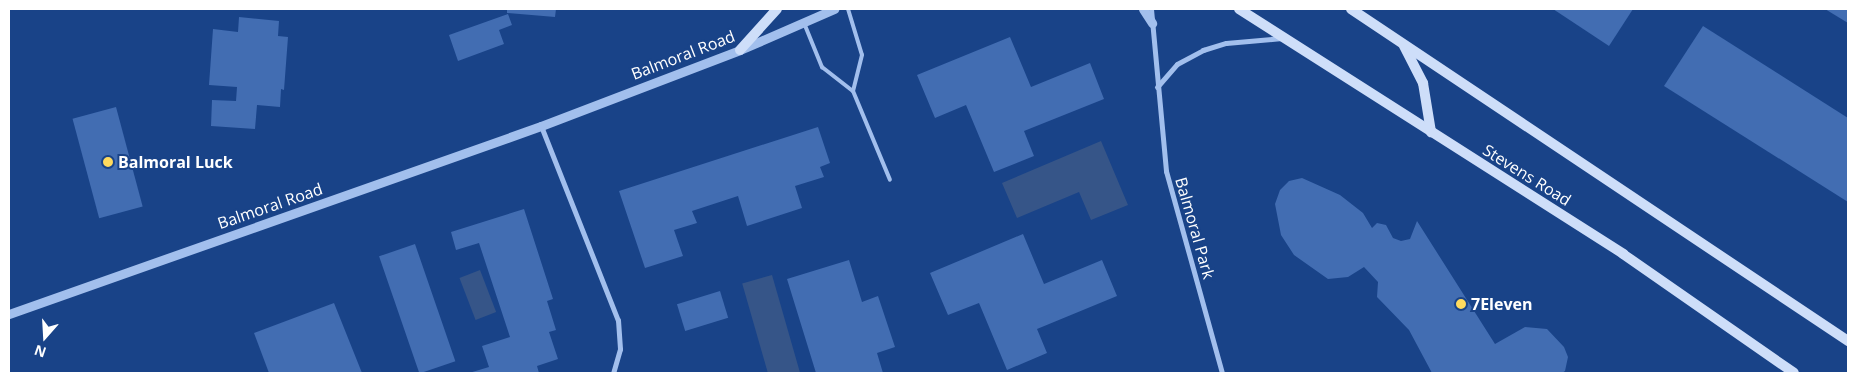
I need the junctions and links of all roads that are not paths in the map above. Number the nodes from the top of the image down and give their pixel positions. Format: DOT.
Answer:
graph roads {
  1 [pos="777,9"];
  2 [pos="834,9"];
  3 [pos="848,9"];
  4 [pos="1143,9"];
  5 [pos="1151,9"];
  6 [pos="1239,9"];
  7 [pos="1351,9"];
  8 [pos="803,22"];
  9 [pos="1152,23"];
  10 [pos="1283,38"];
  11 [pos="1404,46"];
  12 [pos="740,50"];
  13 [pos="1158,87"];
  14 [pos="853,91"];
  15 [pos="541,126"];
  16 [pos="1431,132"];
  17 [pos="890,180"];
  18 [pos="9,314"];
  19 [pos="1848,341"];
  20 [pos="612,373"];
  21 [pos="1222,373"];
  22 [pos="1794,373"];
  1 -- 12 [label="main road"];
  2 -- 8 [label="street, Balmoral Road"];
  3 -- 14 [label="lane"];
  4 -- 9 [label="street"];
  5 -- 9 [label="street, Balmoral Park"];
  6 -- 10 [label="main road, Stevens Road"];
  7 -- 11 [label="main road"];
  8 -- 12 [label="street, Balmoral Road"];
  8 -- 14 [label="lane"];
  9 -- 13 [label="street, Balmoral Park"];
  10 -- 13 [label="street"];
  10 -- 16 [label="main road, Stevens Road"];
  11 -- 16 [label="main road"];
  11 -- 19 [label="main road"];
  12 -- 15 [label="street, Balmoral Road"];
  13 -- 21 [label="street, Balmoral Park"];
  14 -- 17 [label="lane"];
  15 -- 18 [label="street, Balmoral Road"];
  15 -- 20 [label="street"];
  16 -- 22 [label="main road, Stevens Road"];
}
